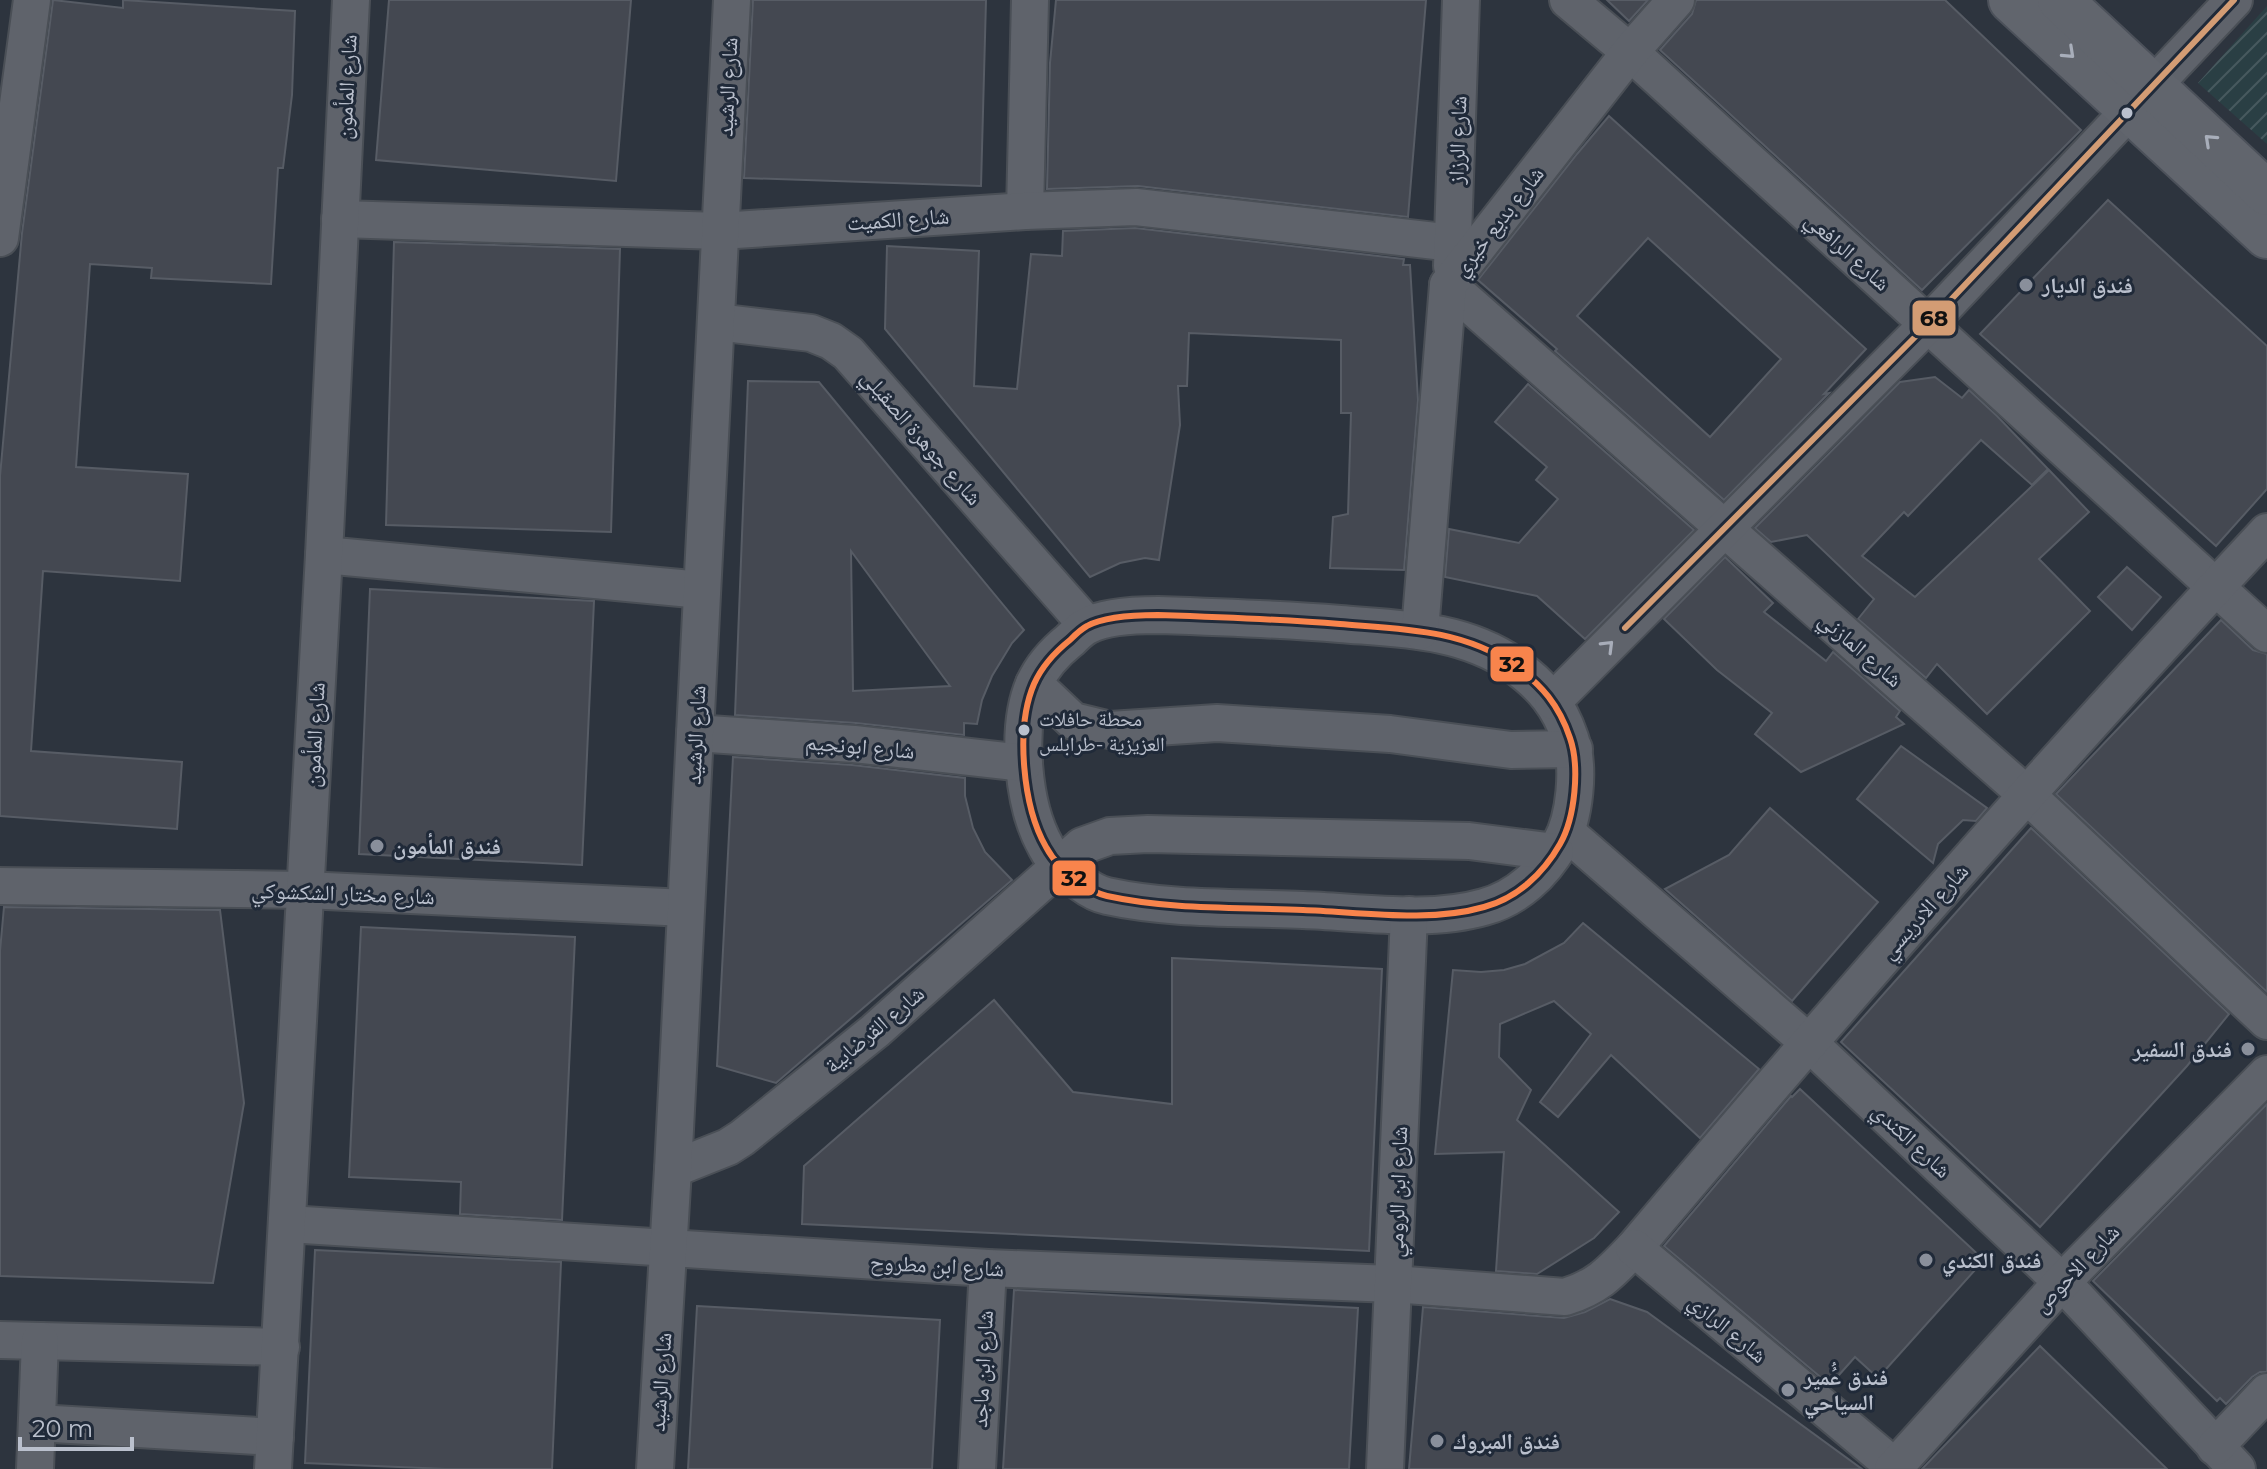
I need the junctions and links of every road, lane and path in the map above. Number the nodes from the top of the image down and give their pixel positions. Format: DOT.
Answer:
graph roads {
  1 [pos="32,0"];
  2 [pos="351,0"];
  3 [pos="732,0"];
  4 [pos="1030,0"];
  5 [pos="1461,0"];
  6 [pos="1568,0"];
  7 [pos="1676,0"];
  8 [pos="2011,0"];
  9 [pos="2060,0"];
  10 [pos="2234,0"];
  11 [pos="1630,52"];
  12 [pos="2142,99"];
  13 [pos="2267,193"];
  14 [pos="1025,211"];
  15 [pos="340,219"];
  16 [pos="720,231"];
  17 [pos="2267,236"];
  18 [pos="0,238"];
  19 [pos="1453,243"];
  20 [pos="1450,282"];
  21 [pos="716,322"];
  22 [pos="1928,324"];
  23 [pos="1724,529"];
  24 [pos="2267,532"];
  25 [pos="324,555"];
  26 [pos="2215,587"];
  27 [pos="702,590"];
  28 [pos="1087,625"];
  29 [pos="1420,631"];
  30 [pos="2267,634"];
  31 [pos="1034,684"];
  32 [pos="1553,701"];
  33 [pos="695,733"];
  34 [pos="1574,749"];
  35 [pos="1024,763"];
  36 [pos="2027,795"];
  37 [pos="1560,842"];
  38 [pos="1060,866"];
  39 [pos="0,886"];
  40 [pos="305,890"];
  41 [pos="686,908"];
  42 [pos="1409,915"];
  43 [pos="2267,1021"];
  44 [pos="1808,1042"];
  45 [pos="2267,1074"];
  46 [pos="673,1169"];
  47 [pos="288,1224"];
  48 [pos="1634,1248"];
  49 [pos="669,1249"];
  50 [pos="988,1268"];
  51 [pos="2062,1282"];
  52 [pos="1393,1284"];
  53 [pos="1585,1291"];
  54 [pos="0,1340"];
  55 [pos="40,1341"];
  56 [pos="281,1347"];
  57 [pos="2267,1392"];
  58 [pos="37,1423"];
  59 [pos="274,1453"];
  60 [pos="2226,1458"];
  61 [pos="1894,1468"];
  62 [pos="35,1469"];
  63 [pos="655,1469"];
  64 [pos="977,1469"];
  65 [pos="1385,1469"];
  1 -- 18 [label="street"];
  2 -- 15 [label="street, شارع المأمون"];
  3 -- 16 [label="street, شارع الرشيد"];
  4 -- 14 [label="street"];
  5 -- 19 [label="street, شارع الرزاز"];
  6 -- 11 [label="street, شارع الرافعي"];
  7 -- 11 [label="street, شارع بديع خيري"];
  8 -- 12 [label="main road, one-way"];
  9 -- 12 [label="main road"];
  10 -- 12 [label="street"];
  11 -- 20 [label="street, شارع بديع خيري"];
  11 -- 22 [label="street, شارع الرافعي"];
  13 -- 12 [label="main road, one-way"];
  12 -- 17 [label="main road"];
  12 -- 22 [label="street"];
  14 -- 16 [label="street, شارع الكميت"];
  14 -- 19 [label="street, شارع الكميت"];
  15 -- 16 [label="street, شارع الكميت"];
  15 -- 25 [label="street, شارع المأمون"];
  16 -- 21 [label="street, شارع الرشيد"];
  19 -- 20 [label="street, شارع الرزاز"];
  20 -- 23 [label="street, شارع المازني"];
  20 -- 29 [label="street, شارع بديع خيري"];
  21 -- 27 [label="street, شارع الرشيد"];
  21 -- 28 [label="street, شارع جوهرة الصقيلي"];
  22 -- 23 [label="street"];
  22 -- 26 [label="street, شارع الرافعي"];
  32 -- 23 [label="street, one-way"];
  23 -- 36 [label="street, شارع المازني"];
  24 -- 26 [label="street, شارع الادريسي"];
  25 -- 27 [label="street"];
  25 -- 40 [label="street, شارع المأمون"];
  26 -- 30 [label="street, شارع الرافعي"];
  26 -- 36 [label="street, شارع الادريسي"];
  27 -- 33 [label="street, شارع الرشيد"];
  28 -- 29 [label="street"];
  28 -- 31 [label="street"];
  29 -- 32 [label="street"];
  31 -- 34 [label="street"];
  31 -- 35 [label="street"];
  32 -- 34 [label="street"];
  33 -- 35 [label="street, شارع ابونجيم"];
  33 -- 41 [label="street, شارع الرشيد"];
  34 -- 37 [label="street"];
  35 -- 38 [label="street"];
  36 -- 43 [label="street, شارع المازني"];
  36 -- 44 [label="street, شارع الادريسي"];
  37 -- 38 [label="street, شارع القرضابية"];
  37 -- 42 [label="street"];
  37 -- 44 [label="street, شارع الكندي"];
  38 -- 42 [label="street"];
  38 -- 46 [label="street, شارع القرضابية"];
  39 -- 40 [label="street, شارع مختار الشكشوكي"];
  40 -- 41 [label="street, شارع مختار الشكشوكي"];
  40 -- 47 [label="street, شارع المأمون"];
  41 -- 46 [label="street, شارع الرشيد"];
  42 -- 52 [label="street, شارع ابن الرومي"];
  44 -- 48 [label="street, شارع الادريسي"];
  44 -- 51 [label="street, شارع الكندي"];
  45 -- 51 [label="street, شارع الاحوص"];
  46 -- 49 [label="street, شارع الرشيد"];
  47 -- 49 [label="street, شارع ابن مطروح"];
  47 -- 56 [label="street, شارع المأمون"];
  48 -- 53 [label="street, شارع الادريسي"];
  48 -- 61 [label="street, شارع الرازي"];
  49 -- 50 [label="street, شارع ابن مطروح"];
  49 -- 63 [label="street, شارع الرشيد"];
  50 -- 52 [label="street, شارع ابن مطروح"];
  50 -- 64 [label="street, شارع ابن ماجد"];
  51 -- 60 [label="street, شارع الكندي"];
  51 -- 61 [label="street, شارع الاحوص"];
  52 -- 53 [label="street, شارع ابن مطروح"];
  52 -- 65 [label="street, شارع ابن الرومي"];
  54 -- 55 [label="street"];
  55 -- 56 [label="street"];
  55 -- 58 [label="street"];
  56 -- 59 [label="street, شارع المأمون"];
  57 -- 60 [label="street"];
  58 -- 59 [label="street"];
  58 -- 62 [label="street"];
}
